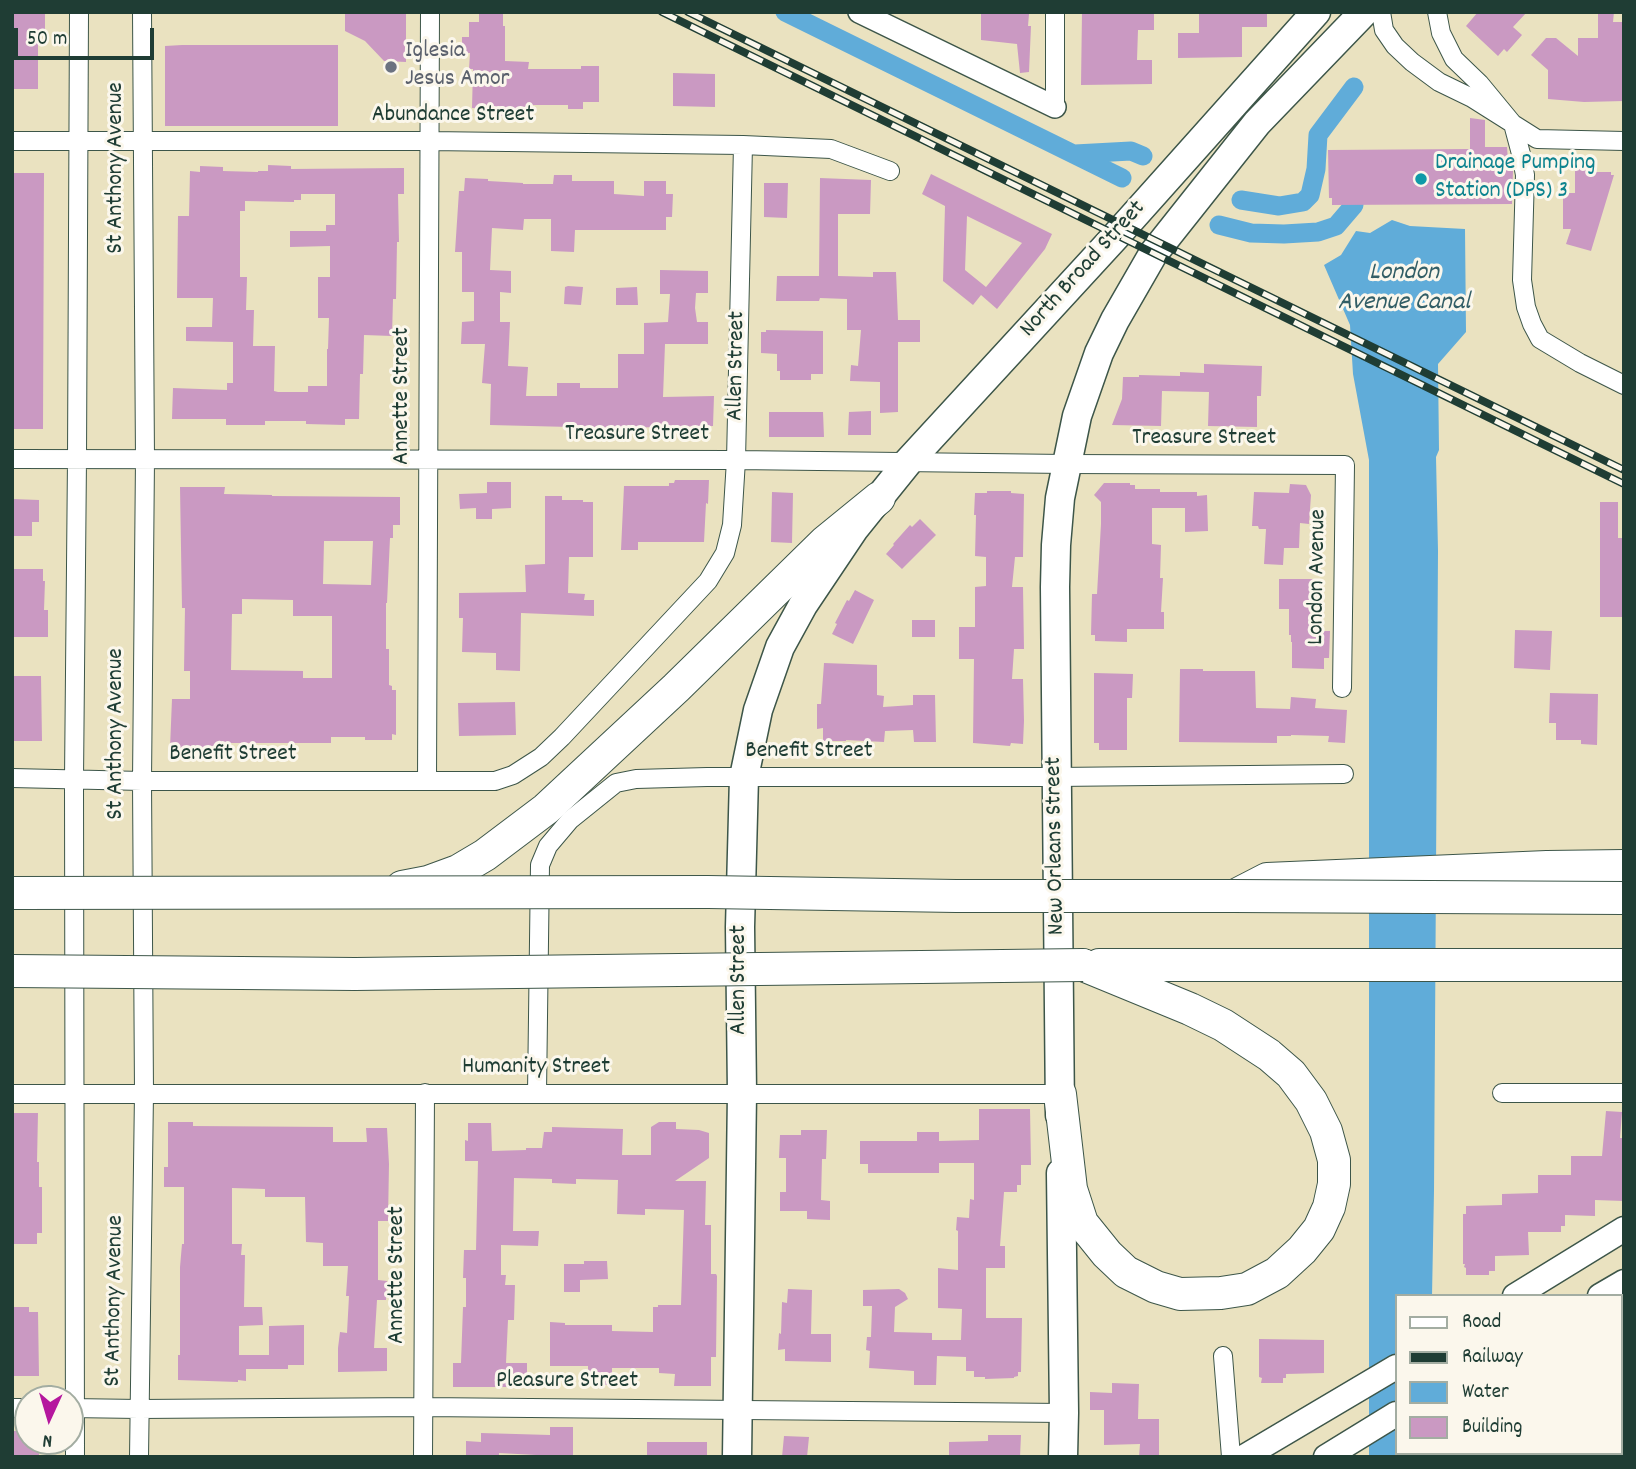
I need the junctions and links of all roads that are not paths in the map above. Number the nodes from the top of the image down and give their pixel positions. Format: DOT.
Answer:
graph roads {
  1 [pos="79,12"];
  2 [pos="142,12"];
  3 [pos="430,12"];
  4 [pos="859,12"];
  5 [pos="1055,12"];
  6 [pos="1316,12"];
  7 [pos="1364,12"];
  8 [pos="1381,12"];
  9 [pos="1437,12"];
  10 [pos="1055,107"];
  11 [pos="1513,124"];
  12 [pos="12,141"];
  13 [pos="78,141"];
  14 [pos="142,141"];
  15 [pos="429,141"];
  16 [pos="1624,141"];
  17 [pos="743,145"];
  18 [pos="890,171"];
  19 [pos="1153,254"];
  20 [pos="1624,385"];
  21 [pos="12,459"];
  22 [pos="77,459"];
  23 [pos="145,459"];
  24 [pos="429,460"];
  25 [pos="736,460"];
  26 [pos="908,462"];
  27 [pos="1066,464"];
  28 [pos="1345,466"];
  29 [pos="879,498"];
  30 [pos="854,529"];
  31 [pos="708,581"];
  32 [pos="1342,688"];
  33 [pos="1344,774"];
  34 [pos="744,777"];
  35 [pos="1056,777"];
  36 [pos="12,778"];
  37 [pos="74,779"];
  38 [pos="142,780"];
  39 [pos="427,781"];
  40 [pos="1624,866"];
  41 [pos="372,892"];
  42 [pos="12,893"];
  43 [pos="1234,895"];
  44 [pos="1624,898"];
  45 [pos="1083,965"];
  46 [pos="1624,965"];
  47 [pos="12,971"];
  48 [pos="145,1093"];
  49 [pos="425,1093"];
  50 [pos="537,1093"];
  51 [pos="741,1093"];
  52 [pos="1502,1093"];
  53 [pos="1624,1093"];
  54 [pos="12,1094"];
  55 [pos="73,1094"];
  56 [pos="1060,1094"];
  57 [pos="1624,1229"];
  58 [pos="1624,1282"];
  59 [pos="1519,1294"];
  60 [pos="1604,1294"];
  61 [pos="1223,1356"];
  62 [pos="1394,1368"];
  63 [pos="72,1385"];
  64 [pos="423,1407"];
  65 [pos="84,1408"];
  66 [pos="139,1409"];
  67 [pos="737,1409"];
  68 [pos="1065,1413"];
  69 [pos="1394,1416"];
  70 [pos="139,1457"];
  71 [pos="423,1457"];
  72 [pos="737,1457"];
  73 [pos="1063,1457"];
  74 [pos="1231,1457"];
  75 [pos="1244,1457"];
  76 [pos="1326,1457"];
  1 -- 13 [label="street, St Anthony Avenue"];
  2 -- 14 [label="street, St Anthony Avenue"];
  3 -- 15 [label="street, Annette Street"];
  4 -- 10 [label="street"];
  5 -- 10 [label="street"];
  6 -- 26 [label="main road, North Broad Street"];
  7 -- 19 [label="main road, North Broad Street"];
  8 -- 11 [label="street"];
  9 -- 11 [label="street"];
  11 -- 16 [label="street"];
  11 -- 20 [label="street"];
  12 -- 13 [label="street, Abundance Street"];
  13 -- 14 [label="street, Abundance Street"];
  13 -- 22 [label="street, St Anthony Avenue"];
  14 -- 15 [label="street, Abundance Street"];
  14 -- 23 [label="street, St Anthony Avenue"];
  15 -- 17 [label="street, Abundance Street"];
  15 -- 24 [label="street, Annette Street"];
  17 -- 18 [label="street, Abundance Street"];
  17 -- 25 [label="street, Allen Street"];
  19 -- 27 [label="main road, New Orleans Street"];
  21 -- 22 [label="street, Treasure Street"];
  22 -- 23 [label="street, Treasure Street"];
  22 -- 37 [label="street, St Anthony Avenue"];
  23 -- 24 [label="street, Treasure Street"];
  23 -- 38 [label="street, St Anthony Avenue"];
  24 -- 25 [label="street, Treasure Street"];
  24 -- 39 [label="street, Annette Street"];
  25 -- 26 [label="street, Treasure Street"];
  25 -- 31 [label="street, Allen Street"];
  26 -- 27 [label="street, Treasure Street"];
  26 -- 29 [label="main road, North Broad Street"];
  27 -- 28 [label="street, Treasure Street"];
  27 -- 35 [label="main road, New Orleans Street"];
  28 -- 32 [label="street, London Avenue"];
  29 -- 30 [label="main road, North Broad Street"];
  29 -- 41 [label="highway, bridge"];
  30 -- 34 [label="main road, Allen Street"];
  31 -- 39 [label="street, Benefit Street"];
  33 -- 35 [label="street, Benefit Street"];
  34 -- 35 [label="street, Benefit Street"];
  34 -- 50 [label="street, Benefit Street"];
  34 -- 51 [label="main road, Allen Street"];
  35 -- 56 [label="main road, New Orleans Street"];
  36 -- 37 [label="street, Benefit Street"];
  37 -- 38 [label="street, Benefit Street"];
  37 -- 55 [label="street, St Anthony Avenue"];
  38 -- 39 [label="street, Benefit Street"];
  38 -- 48 [label="street, St Anthony Avenue"];
  40 -- 43 [label="highway"];
  41 -- 42 [label="highway, bridge"];
  41 -- 43 [label="highway, bridge"];
  43 -- 44 [label="highway, bridge"];
  45 -- 46 [label="highway"];
  45 -- 47 [label="highway, bridge"];
  45 -- 56 [label="highway"];
  48 -- 49 [label="street, Humanity Street"];
  48 -- 55 [label="street, Humanity Street"];
  48 -- 66 [label="street, St Anthony Avenue"];
  49 -- 50 [label="street, Humanity Street"];
  49 -- 64 [label="street, Annette Street"];
  50 -- 51 [label="street, Humanity Street"];
  51 -- 56 [label="street, Humanity Street"];
  51 -- 67 [label="main road, Allen Street"];
  52 -- 53 [label="street"];
  54 -- 55 [label="street, Humanity Street"];
  55 -- 63 [label="street, St Anthony Avenue"];
  56 -- 68 [label="main road, New Orleans Street"];
  57 -- 59 [label="main road"];
  58 -- 60 [label="main road"];
  61 -- 74 [label="street"];
  62 -- 75 [label="main road"];
  64 -- 66 [label="street, Pleasure Street"];
  64 -- 67 [label="street, Pleasure Street"];
  64 -- 71 [label="street, Annette Street"];
  65 -- 66 [label="street, Pleasure Street"];
  66 -- 70 [label="street, St Anthony Avenue"];
  67 -- 68 [label="street, Pleasure Street"];
  67 -- 72 [label="main road, Allen Street"];
  68 -- 73 [label="main road, New Orleans Street"];
  69 -- 76 [label="main road"];
}
